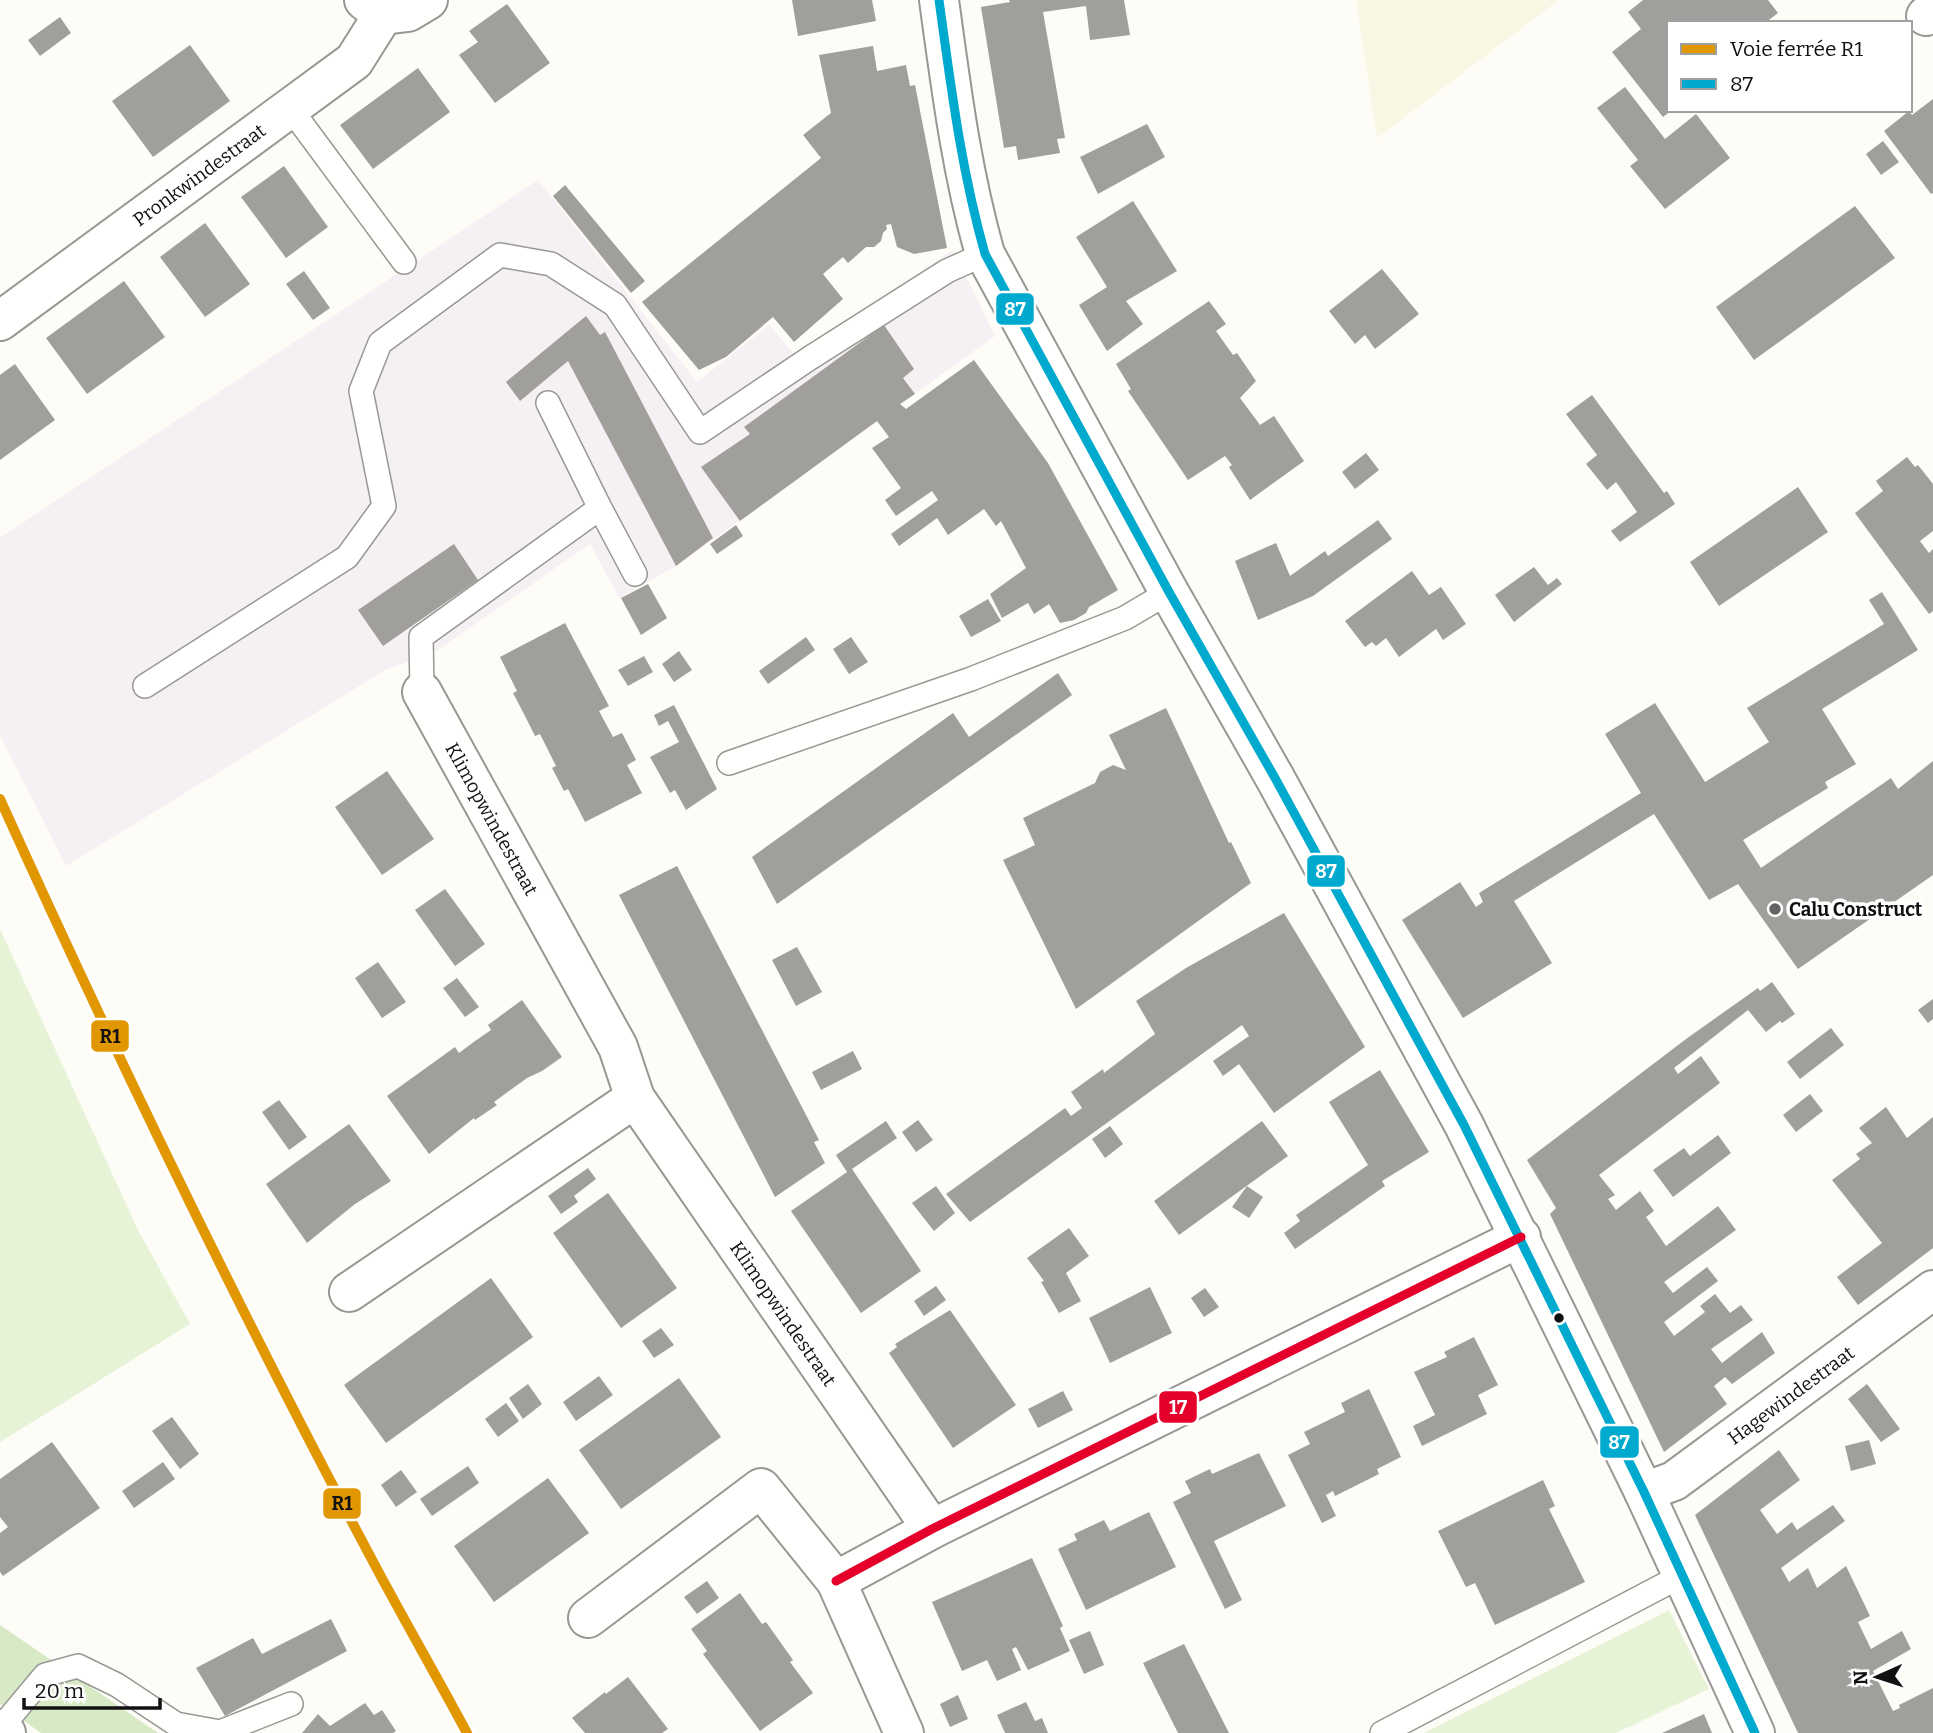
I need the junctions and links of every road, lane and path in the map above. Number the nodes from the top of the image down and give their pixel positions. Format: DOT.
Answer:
graph roads {
  1 [pos="428,0"];
  2 [pos="939,0"];
  3 [pos="374,7"];
  4 [pos="290,108"];
  5 [pos="985,254"];
  6 [pos="404,262"];
  7 [pos="0,321"];
  8 [pos="548,403"];
  9 [pos="600,508"];
  10 [pos="635,574"];
  11 [pos="1169,592"];
  12 [pos="145,685"];
  13 [pos="422,692"];
  14 [pos="729,763"];
  15 [pos="635,1098"];
  16 [pos="1521,1237"];
  17 [pos="1933,1290"];
  18 [pos="349,1292"];
  19 [pos="1644,1492"];
  20 [pos="932,1529"];
  21 [pos="1681,1576"];
  22 [pos="836,1581"];
  23 [pos="588,1618"];
  24 [pos="291,1704"];
  25 [pos="0,1729"];
  26 [pos="6,1733"];
  27 [pos="904,1733"];
  28 [pos="1382,1733"];
  29 [pos="1755,1733"];
  1 -- 3 [label="street, Pronkwindestraat"];
  2 -- 5 [label="street"];
  3 -- 4 [label="street, Pronkwindestraat"];
  4 -- 6 [label="lane"];
  4 -- 7 [label="street, Pronkwindestraat"];
  5 -- 11 [label="street"];
  5 -- 12 [label="lane"];
  8 -- 9 [label="lane"];
  9 -- 10 [label="lane"];
  9 -- 13 [label="lane"];
  11 -- 14 [label="lane"];
  11 -- 16 [label="street"];
  13 -- 15 [label="street, Klimopwindestraat"];
  15 -- 18 [label="street"];
  15 -- 20 [label="street, Klimopwindestraat"];
  16 -- 19 [label="street"];
  16 -- 20 [label="street"];
  17 -- 19 [label="street, Hagewindestraat"];
  19 -- 21 [label="street"];
  20 -- 22 [label="street"];
  21 -- 28 [label="lane"];
  21 -- 29 [label="street"];
  22 -- 23 [label="street"];
  22 -- 27 [label="street"];
  24 -- 25 [label="lane"];
  25 -- 26 [label="street"];
}
